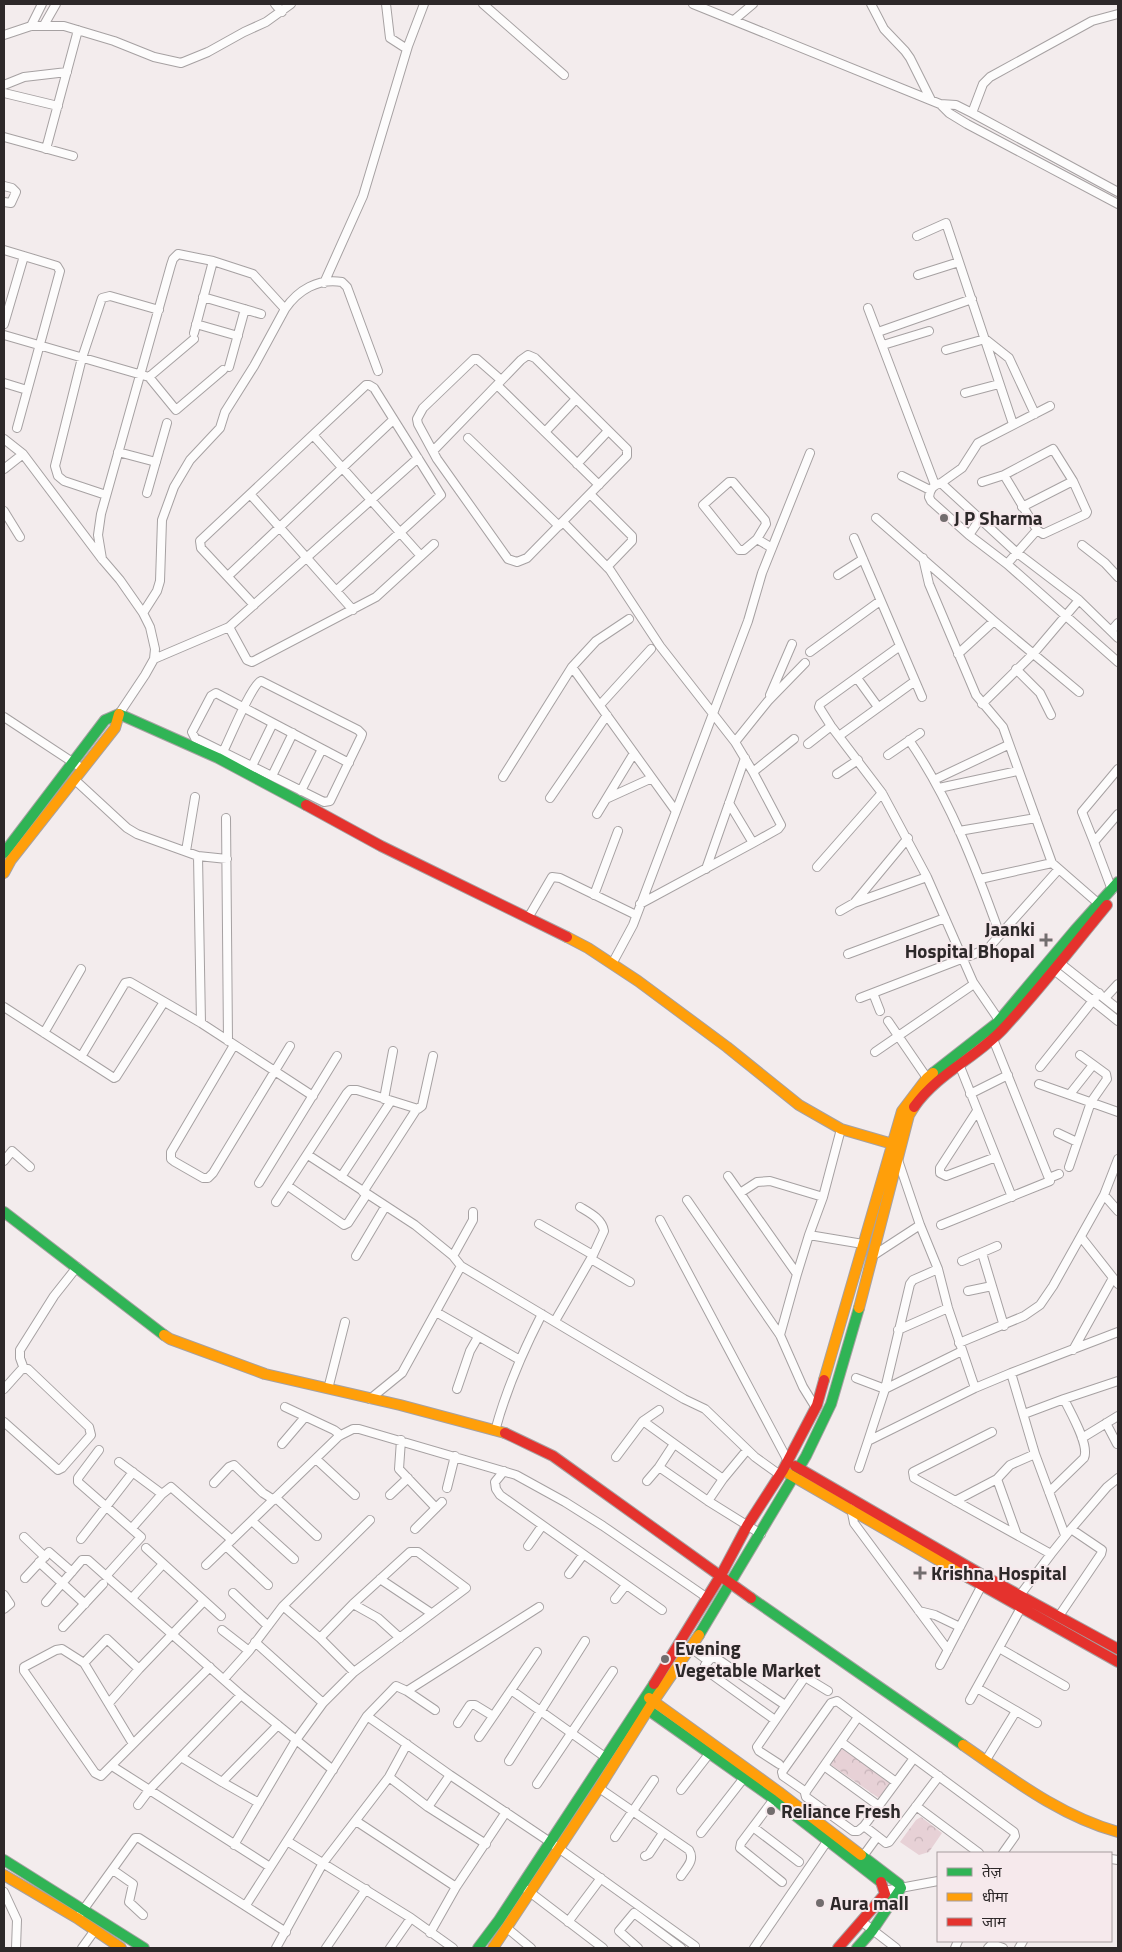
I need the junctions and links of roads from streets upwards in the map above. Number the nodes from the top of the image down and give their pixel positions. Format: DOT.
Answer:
graph roads {
  1 [pos="42,4"];
  2 [pos="56,4"];
  3 [pos="275,4"];
  4 [pos="291,4"];
  5 [pos="386,4"];
  6 [pos="424,4"];
  7 [pos="483,4"];
  8 [pos="693,4"];
  9 [pos="753,4"];
  10 [pos="871,4"];
  11 [pos="282,12"];
  12 [pos="1118,14"];
  13 [pos="734,20"];
  14 [pos="44,25"];
  15 [pos="31,26"];
  16 [pos="78,30"];
  17 [pos="4,35"];
  18 [pos="407,49"];
  19 [pos="67,72"];
  20 [pos="564,75"];
  21 [pos="4,85"];
  22 [pos="4,93"];
  23 [pos="931,100"];
  24 [pos="940,104"];
  25 [pos="58,106"];
  26 [pos="972,112"];
  27 [pos="4,137"];
  28 [pos="46,149"];
  29 [pos="73,156"];
  30 [pos="4,186"];
  31 [pos="1118,192"];
  32 [pos="4,202"];
  33 [pos="1118,204"];
  34 [pos="917,236"];
  35 [pos="4,250"];
  36 [pos="24,256"];
  37 [pos="213,261"];
  38 [pos="959,262"];
  39 [pos="918,275"];
  40 [pos="321,284"];
  41 [pos="203,297"];
  42 [pos="972,299"];
  43 [pos="284,308"];
  44 [pos="868,308"];
  45 [pos="245,309"];
  46 [pos="159,310"];
  47 [pos="261,314"];
  48 [pos="4,324"];
  49 [pos="196,324"];
  50 [pos="929,331"];
  51 [pos="878,332"];
  52 [pos="4,335"];
  53 [pos="238,336"];
  54 [pos="985,339"];
  55 [pos="883,345"];
  56 [pos="40,346"];
  57 [pos="946,350"];
  58 [pos="82,358"];
  59 [pos="378,371"];
  60 [pos="140,376"];
  61 [pos="149,377"];
  62 [pos="499,382"];
  63 [pos="4,383"];
  64 [pos="999,384"];
  65 [pos="28,390"];
  66 [pos="965,393"];
  67 [pos="576,399"];
  68 [pos="1050,406"];
  69 [pos="1035,414"];
  70 [pos="393,420"];
  71 [pos="167,423"];
  72 [pos="1013,424"];
  73 [pos="17,428"];
  74 [pos="608,431"];
  75 [pos="545,432"];
  76 [pos="313,435"];
  77 [pos="468,438"];
  78 [pos="4,439"];
  79 [pos="433,451"];
  80 [pos="118,452"];
  81 [pos="23,454"];
  82 [pos="810,454"];
  83 [pos="418,458"];
  84 [pos="156,462"];
  85 [pos="576,464"];
  86 [pos="343,468"];
  87 [pos="4,469"];
  88 [pos="1004,475"];
  89 [pos="902,476"];
  90 [pos="1072,481"];
  91 [pos="982,482"];
  92 [pos="598,485"];
  93 [pos="935,486"];
  94 [pos="147,493"];
  95 [pos="250,494"];
  96 [pos="590,494"];
  97 [pos="106,495"];
  98 [pos="371,500"];
  99 [pos="1022,507"];
  100 [pos="4,511"];
  101 [pos="876,518"];
  102 [pos="980,519"];
  103 [pos="561,524"];
  104 [pos="280,528"];
  105 [pos="1037,530"];
  106 [pos="400,532"];
  107 [pos="969,536"];
  108 [pos="20,537"];
  109 [pos="854,538"];
  110 [pos="757,539"];
  111 [pos="434,544"];
  112 [pos="1082,545"];
  113 [pos="772,548"];
  114 [pos="1016,552"];
  115 [pos="421,556"];
  116 [pos="307,558"];
  117 [pos="923,558"];
  118 [pos="102,559"];
  119 [pos="863,559"];
  120 [pos="1007,564"];
  121 [pos="607,567"];
  122 [pos="838,575"];
  123 [pos="228,576"];
  124 [pos="1118,577"];
  125 [pos="336,591"];
  126 [pos="1079,600"];
  127 [pos="880,601"];
  128 [pos="254,605"];
  129 [pos="353,610"];
  130 [pos="144,613"];
  131 [pos="1065,617"];
  132 [pos="629,619"];
  133 [pos="994,621"];
  134 [pos="1118,623"];
  135 [pos="229,627"];
  136 [pos="1111,631"];
  137 [pos="1118,638"];
  138 [pos="792,644"];
  139 [pos="900,646"];
  140 [pos="650,649"];
  141 [pos="810,652"];
  142 [pos="1034,653"];
  143 [pos="958,654"];
  144 [pos="154,659"];
  145 [pos="1118,662"];
  146 [pos="805,664"];
  147 [pos="572,667"];
  148 [pos="1016,669"];
  149 [pos="857,678"];
  150 [pos="915,681"];
  151 [pos="1079,692"];
  152 [pos="922,696"];
  153 [pos="768,700"];
  154 [pos="982,704"];
  155 [pos="600,705"];
  156 [pos="878,707"];
  157 [pos="244,708"];
  158 [pos="118,714"];
  159 [pos="712,714"];
  160 [pos="607,715"];
  161 [pos="1051,716"];
  162 [pos="4,717"];
  163 [pos="273,723"];
  164 [pos="831,726"];
  165 [pos="293,733"];
  166 [pos="920,733"];
  167 [pos="839,736"];
  168 [pos="794,739"];
  169 [pos="909,740"];
  170 [pos="734,742"];
  171 [pos="808,744"];
  172 [pos="1008,745"];
  173 [pos="322,749"];
  174 [pos="223,752"];
  175 [pos="634,753"];
  176 [pos="888,755"];
  177 [pos="745,758"];
  178 [pos="73,760"];
  179 [pos="858,760"];
  180 [pos="349,763"];
  181 [pos="252,766"];
  182 [pos="83,769"];
  183 [pos="1118,769"];
  184 [pos="753,772"];
  185 [pos="1018,772"];
  186 [pos="837,774"];
  187 [pos="259,775"];
  188 [pos="272,776"];
  189 [pos="503,777"];
  190 [pos="652,778"];
  191 [pos="75,780"];
  192 [pos="934,780"];
  193 [pos="939,788"];
  194 [pos="301,790"];
  195 [pos="882,793"];
  196 [pos="195,797"];
  197 [pos="550,798"];
  198 [pos="608,798"];
  199 [pos="729,803"];
  200 [pos="675,810"];
  201 [pos="597,814"];
  202 [pos="1118,814"];
  203 [pos="226,818"];
  204 [pos="1036,818"];
  205 [pos="618,831"];
  206 [pos="959,832"];
  207 [pos="908,838"];
  208 [pos="1094,842"];
  209 [pos="753,844"];
  210 [pos="186,851"];
  211 [pos="4,852"];
  212 [pos="198,856"];
  213 [pos="227,860"];
  214 [pos="1052,863"];
  215 [pos="818,867"];
  216 [pos="706,869"];
  217 [pos="1058,870"];
  218 [pos="4,873"];
  219 [pos="927,877"];
  220 [pos="980,879"];
  221 [pos="1116,888"];
  222 [pos="594,895"];
  223 [pos="854,903"];
  224 [pos="640,904"];
  225 [pos="1099,904"];
  226 [pos="840,911"];
  227 [pos="636,915"];
  228 [pos="528,918"];
  229 [pos="945,918"];
  230 [pos="1000,936"];
  231 [pos="991,944"];
  232 [pos="982,951"];
  233 [pos="848,954"];
  234 [pos="962,958"];
  235 [pos="1052,963"];
  236 [pos="612,964"];
  237 [pos="81,970"];
  238 [pos="974,984"];
  239 [pos="1118,984"];
  240 [pos="873,993"];
  241 [pos="1102,996"];
  242 [pos="860,998"];
  243 [pos="1093,1000"];
  244 [pos="164,1002"];
  245 [pos="4,1007"];
  246 [pos="1118,1009"];
  247 [pos="880,1011"];
  248 [pos="999,1020"];
  249 [pos="888,1021"];
  250 [pos="1118,1021"];
  251 [pos="201,1023"];
  252 [pos="44,1033"];
  253 [pos="898,1036"];
  254 [pos="993,1038"];
  255 [pos="231,1043"];
  256 [pos="290,1046"];
  257 [pos="393,1051"];
  258 [pos="875,1052"];
  259 [pos="1080,1055"];
  260 [pos="337,1056"];
  261 [pos="433,1056"];
  262 [pos="81,1057"];
  263 [pos="959,1064"];
  264 [pos="1094,1065"];
  265 [pos="1040,1067"];
  266 [pos="274,1071"];
  267 [pos="1008,1075"];
  268 [pos="927,1078"];
  269 [pos="1039,1084"];
  270 [pos="970,1094"];
  271 [pos="1070,1094"];
  272 [pos="313,1096"];
  273 [pos="388,1100"];
  274 [pos="1091,1102"];
  275 [pos="416,1110"];
  276 [pos="977,1111"];
  277 [pos="1118,1112"];
  278 [pos="841,1129"];
  279 [pos="1058,1133"];
  280 [pos="1078,1142"];
  281 [pos="897,1146"];
  282 [pos="308,1155"];
  283 [pos="996,1157"];
  284 [pos="1118,1159"];
  285 [pos="898,1160"];
  286 [pos="4,1161"];
  287 [pos="30,1167"];
  288 [pos="1069,1167"];
  289 [pos="1059,1174"];
  290 [pos="728,1176"];
  291 [pos="341,1177"];
  292 [pos="1049,1178"];
  293 [pos="259,1183"];
  294 [pos="288,1186"];
  295 [pos="365,1193"];
  296 [pos="740,1193"];
  297 [pos="1104,1195"];
  298 [pos="823,1197"];
  299 [pos="1012,1197"];
  300 [pos="687,1200"];
  301 [pos="276,1202"];
  302 [pos="386,1207"];
  303 [pos="580,1207"];
  304 [pos="1118,1211"];
  305 [pos="4,1212"];
  306 [pos="473,1212"];
  307 [pos="660,1220"];
  308 [pos="539,1224"];
  309 [pos="941,1225"];
  310 [pos="920,1226"];
  311 [pos="809,1234"];
  312 [pos="1081,1236"];
  313 [pos="863,1244"];
  314 [pos="997,1246"];
  315 [pos="982,1253"];
  316 [pos="874,1255"];
  317 [pos="356,1256"];
  318 [pos="453,1256"];
  319 [pos="592,1257"];
  320 [pos="962,1261"];
  321 [pos="461,1266"];
  322 [pos="938,1269"];
  323 [pos="74,1271"];
  324 [pos="797,1274"];
  325 [pos="1116,1281"];
  326 [pos="630,1282"];
  327 [pos="992,1286"];
  328 [pos="968,1291"];
  329 [pos="948,1308"];
  330 [pos="436,1312"];
  331 [pos="542,1314"];
  332 [pos="555,1321"];
  333 [pos="345,1322"];
  334 [pos="1004,1326"];
  335 [pos="898,1330"];
  336 [pos="1118,1332"];
  337 [pos="478,1336"];
  338 [pos="780,1336"];
  339 [pos="959,1343"];
  340 [pos="1073,1350"];
  341 [pos="962,1351"];
  342 [pos="520,1360"];
  343 [pos="24,1369"];
  344 [pos="1011,1373"];
  345 [pos="856,1378"];
  346 [pos="1118,1381"];
  347 [pos="975,1388"];
  348 [pos="4,1389"];
  349 [pos="328,1389"];
  350 [pos="457,1389"];
  351 [pos="885,1389"];
  352 [pos="370,1398"];
  353 [pos="1064,1398"];
  354 [pos="284,1407"];
  355 [pos="816,1408"];
  356 [pos="659,1410"];
  357 [pos="1024,1414"];
  358 [pos="1118,1416"];
  359 [pos="305,1417"];
  360 [pos="643,1421"];
  361 [pos="4,1422"];
  362 [pos="1106,1423"];
  363 [pos="495,1431"];
  364 [pos="992,1432"];
  365 [pos="339,1436"];
  366 [pos="1082,1438"];
  367 [pos="401,1440"];
  368 [pos="868,1441"];
  369 [pos="282,1444"];
  370 [pos="674,1444"];
  371 [pos="1117,1444"];
  372 [pos="99,1450"];
  373 [pos="748,1450"];
  374 [pos="1035,1454"];
  375 [pos="455,1456"];
  376 [pos="616,1457"];
  377 [pos="316,1459"];
  378 [pos="120,1462"];
  379 [pos="659,1467"];
  380 [pos="859,1468"];
  381 [pos="783,1469"];
  382 [pos="504,1471"];
  383 [pos="133,1472"];
  384 [pos="797,1472"];
  385 [pos="408,1478"];
  386 [pos="1118,1478"];
  387 [pos="724,1479"];
  388 [pos="996,1479"];
  389 [pos="647,1481"];
  390 [pos="214,1483"];
  391 [pos="447,1488"];
  392 [pos="1049,1492"];
  393 [pos="162,1494"];
  394 [pos="355,1495"];
  395 [pos="390,1495"];
  396 [pos="275,1499"];
  397 [pos="708,1501"];
  398 [pos="955,1501"];
  399 [pos="107,1507"];
  400 [pos="850,1508"];
  401 [pos="370,1520"];
  402 [pos="252,1521"];
  403 [pos="542,1526"];
  404 [pos="746,1526"];
  405 [pos="132,1528"];
  406 [pos="1071,1528"];
  407 [pos="415,1529"];
  408 [pos="761,1534"];
  409 [pos="1017,1535"];
  410 [pos="1065,1535"];
  411 [pos="317,1536"];
  412 [pos="24,1537"];
  413 [pos="81,1539"];
  414 [pos="232,1540"];
  415 [pos="226,1546"];
  416 [pos="528,1546"];
  417 [pos="146,1548"];
  418 [pos="1051,1554"];
  419 [pos="583,1555"];
  420 [pos="42,1559"];
  421 [pos="294,1559"];
  422 [pos="164,1564"];
  423 [pos="206,1565"];
  424 [pos="72,1572"];
  425 [pos="569,1574"];
  426 [pos="721,1575"];
  427 [pos="106,1576"];
  428 [pos="26,1578"];
  429 [pos="380,1579"];
  430 [pos="984,1581"];
  431 [pos="62,1583"];
  432 [pos="103,1584"];
  433 [pos="626,1584"];
  434 [pos="731,1584"];
  435 [pos="268,1585"];
  436 [pos="233,1593"];
  437 [pos="4,1595"];
  438 [pos="706,1597"];
  439 [pos="132,1598"];
  440 [pos="615,1599"];
  441 [pos="204,1601"];
  442 [pos="1019,1601"];
  443 [pos="46,1602"];
  444 [pos="85,1604"];
  445 [pos="353,1604"];
  446 [pos="283,1606"];
  447 [pos="539,1607"];
  448 [pos="4,1609"];
  449 [pos="662,1610"];
  450 [pos="919,1611"];
  451 [pos="431,1613"];
  452 [pos="221,1616"];
  453 [pos="1059,1616"];
  454 [pos="268,1626"];
  455 [pos="63,1627"];
  456 [pos="960,1627"];
  457 [pos="222,1630"];
  458 [pos="172,1634"];
  459 [pos="320,1638"];
  460 [pos="400,1638"];
  461 [pos="585,1640"];
  462 [pos="255,1642"];
  463 [pos="691,1648"];
  464 [pos="999,1648"];
  465 [pos="1118,1649"];
  466 [pos="948,1650"];
  467 [pos="249,1651"];
  468 [pos="537,1652"];
  469 [pos="707,1660"];
  470 [pos="1118,1662"];
  471 [pos="84,1663"];
  472 [pos="940,1665"];
  473 [pos="210,1667"];
  474 [pos="139,1669"];
  475 [pos="613,1671"];
  476 [pos="354,1672"];
  477 [pos="224,1679"];
  478 [pos="1065,1686"];
  479 [pos="977,1688"];
  480 [pos="511,1690"];
  481 [pos="407,1691"];
  482 [pos="828,1691"];
  483 [pos="241,1694"];
  484 [pos="650,1698"];
  485 [pos="970,1700"];
  486 [pos="109,1703"];
  487 [pos="323,1703"];
  488 [pos="785,1705"];
  489 [pos="644,1708"];
  490 [pos="435,1710"];
  491 [pos="1016,1711"];
  492 [pos="541,1712"];
  493 [pos="366,1716"];
  494 [pos="493,1716"];
  495 [pos="858,1717"];
  496 [pos="775,1720"];
  497 [pos="458,1723"];
  498 [pos="1037,1724"];
  499 [pos="278,1725"];
  500 [pos="571,1734"];
  501 [pos="479,1737"];
  502 [pos="296,1740"];
  503 [pos="841,1742"];
  504 [pos="133,1744"];
  505 [pos="407,1744"];
  506 [pos="709,1754"];
  507 [pos="181,1757"];
  508 [pos="605,1757"];
  509 [pos="914,1758"];
  510 [pos="986,1760"];
  511 [pos="509,1761"];
  512 [pos="779,1764"];
  513 [pos="112,1766"];
  514 [pos="824,1766"];
  515 [pos="333,1770"];
  516 [pos="450,1775"];
  517 [pos="747,1775"];
  518 [pos="389,1776"];
  519 [pos="939,1776"];
  520 [pos="654,1780"];
  521 [pos="222,1782"];
  522 [pos="896,1782"];
  523 [pos="537,1784"];
  524 [pos="599,1788"];
  525 [pos="150,1789"];
  526 [pos="681,1790"];
  527 [pos="806,1792"];
  528 [pos="774,1799"];
  529 [pos="259,1803"];
  530 [pos="138,1805"];
  531 [pos="879,1806"];
  532 [pos="916,1806"];
  533 [pos="428,1807"];
  534 [pos="633,1811"];
  535 [pos="506,1812"];
  536 [pos="356,1821"];
  537 [pos="864,1826"];
  538 [pos="753,1827"];
  539 [pos="1118,1832"];
  540 [pos="663,1833"];
  541 [pos="700,1833"];
  542 [pos="615,1837"];
  543 [pos="877,1837"];
  544 [pos="287,1840"];
  545 [pos="828,1840"];
  546 [pos="486,1844"];
  547 [pos="234,1845"];
  548 [pos="554,1845"];
  549 [pos="978,1852"];
  550 [pos="1004,1852"];
  551 [pos="645,1856"];
  552 [pos="4,1860"];
  553 [pos="860,1860"];
  554 [pos="799,1862"];
  555 [pos="323,1863"];
  556 [pos="270,1867"];
  557 [pos="114,1870"];
  558 [pos="4,1875"];
  559 [pos="681,1876"];
  560 [pos="601,1878"];
  561 [pos="937,1881"];
  562 [pos="782,1882"];
  563 [pos="521,1886"];
  564 [pos="456,1887"];
  565 [pos="901,1888"];
  566 [pos="366,1889"];
  567 [pos="884,1891"];
  568 [pos="4,1892"];
  569 [pos="530,1893"];
  570 [pos="246,1905"];
  571 [pos="80,1914"];
  572 [pos="143,1915"];
  573 [pos="411,1918"];
  574 [pos="861,1921"];
  575 [pos="568,1922"];
  576 [pos="663,1923"];
  577 [pos="507,1928"];
  578 [pos="95,1930"];
  579 [pos="658,1930"];
  580 [pos="872,1931"];
  581 [pos="286,1932"];
  582 [pos="430,1933"];
  583 [pos="695,1946"];
  584 [pos="16,1948"];
  585 [pos="82,1948"];
  586 [pos="121,1948"];
  587 [pos="144,1948"];
  588 [pos="276,1948"];
  589 [pos="326,1948"];
  590 [pos="390,1948"];
  591 [pos="453,1948"];
  592 [pos="478,1948"];
  593 [pos="493,1948"];
  594 [pos="531,1948"];
  595 [pos="603,1948"];
  596 [pos="638,1948"];
  597 [pos="681,1948"];
  598 [pos="754,1948"];
  599 [pos="838,1948"];
  600 [pos="857,1948"];
  601 [pos="896,1948"];
  602 [pos="988,1948"];
  603 [pos="1003,1948"];
  1 -- 15 [label="street"];
  2 -- 14 [label="street"];
  3 -- 11 [label="street"];
  4 -- 11 [label="street"];
  5 -- 18 [label="street"];
  6 -- 18 [label="street"];
  7 -- 20 [label="street"];
  8 -- 13 [label="street"];
  9 -- 13 [label="street"];
  10 -- 23 [label="street"];
  11 -- 16 [label="street"];
  12 -- 26 [label="street"];
  13 -- 23 [label="street"];
  14 -- 15 [label="street"];
  14 -- 16 [label="street"];
  15 -- 17 [label="street"];
  16 -- 19 [label="street"];
  18 -- 40 [label="street"];
  19 -- 21 [label="street"];
  19 -- 25 [label="street"];
  22 -- 25 [label="street"];
  23 -- 24 [label="street"];
  24 -- 26 [label="street"];
  24 -- 33 [label="street"];
  25 -- 28 [label="street"];
  26 -- 31 [label="street"];
  27 -- 28 [label="street"];
  28 -- 29 [label="street"];
  30 -- 32 [label="street"];
  34 -- 38 [label="street"];
  35 -- 36 [label="street"];
  36 -- 48 [label="street"];
  36 -- 56 [label="street"];
  37 -- 41 [label="street"];
  37 -- 43 [label="street"];
  37 -- 46 [label="street"];
  38 -- 39 [label="street"];
  38 -- 42 [label="street"];
  40 -- 43 [label="street"];
  40 -- 59 [label="street"];
  41 -- 45 [label="street"];
  41 -- 49 [label="street"];
  42 -- 51 [label="street"];
  42 -- 54 [label="street"];
  43 -- 130 [label="street"];
  44 -- 51 [label="street"];
  45 -- 47 [label="street"];
  45 -- 53 [label="street"];
  46 -- 58 [label="street"];
  46 -- 60 [label="street"];
  49 -- 53 [label="street"];
  49 -- 61 [label="street"];
  50 -- 55 [label="street"];
  51 -- 55 [label="street"];
  52 -- 56 [label="street"];
  53 -- 61 [label="street"];
  54 -- 57 [label="street"];
  54 -- 64 [label="street"];
  54 -- 69 [label="street"];
  55 -- 93 [label="street"];
  56 -- 58 [label="street"];
  56 -- 65 [label="street"];
  58 -- 60 [label="street"];
  58 -- 97 [label="street"];
  60 -- 61 [label="street"];
  60 -- 80 [label="street"];
  62 -- 67 [label="street"];
  62 -- 75 [label="street"];
  62 -- 79 [label="street"];
  62 -- 79 [label="street"];
  63 -- 65 [label="street"];
  64 -- 66 [label="street"];
  64 -- 72 [label="street"];
  65 -- 73 [label="street"];
  67 -- 74 [label="street"];
  67 -- 75 [label="street"];
  68 -- 69 [label="street"];
  69 -- 72 [label="street"];
  70 -- 76 [label="street"];
  70 -- 83 [label="street"];
  70 -- 86 [label="street"];
  71 -- 84 [label="street"];
  72 -- 93 [label="street"];
  74 -- 85 [label="street"];
  74 -- 92 [label="street"];
  75 -- 85 [label="street"];
  76 -- 86 [label="street"];
  76 -- 95 [label="street"];
  77 -- 103 [label="street"];
  78 -- 81 [label="street"];
  79 -- 103 [label="street"];
  80 -- 84 [label="street"];
  80 -- 97 [label="street"];
  81 -- 87 [label="street"];
  81 -- 118 [label="street"];
  82 -- 113 [label="street"];
  83 -- 98 [label="street"];
  83 -- 106 [label="street"];
  84 -- 94 [label="street"];
  85 -- 92 [label="street"];
  86 -- 98 [label="street"];
  86 -- 104 [label="street"];
  88 -- 90 [label="street"];
  88 -- 91 [label="street"];
  88 -- 99 [label="street"];
  89 -- 93 [label="street"];
  90 -- 99 [label="street"];
  90 -- 105 [label="street"];
  92 -- 96 [label="street"];
  93 -- 102 [label="street"];
  93 -- 107 [label="street"];
  95 -- 104 [label="street"];
  95 -- 123 [label="street"];
  96 -- 103 [label="street"];
  96 -- 121 [label="street"];
  97 -- 118 [label="street"];
  98 -- 106 [label="street"];
  98 -- 116 [label="street"];
  99 -- 105 [label="street"];
  100 -- 108 [label="street"];
  101 -- 117 [label="street"];
  102 -- 107 [label="street"];
  102 -- 114 [label="street"];
  103 -- 121 [label="street"];
  104 -- 116 [label="street"];
  104 -- 123 [label="street"];
  105 -- 114 [label="street"];
  106 -- 115 [label="street"];
  106 -- 125 [label="street"];
  107 -- 120 [label="street"];
  109 -- 119 [label="street"];
  110 -- 110 [label="street"];
  110 -- 113 [label="street"];
  111 -- 115 [label="street"];
  112 -- 124 [label="street"];
  113 -- 159 [label="street"];
  114 -- 120 [label="street"];
  114 -- 126 [label="street"];
  115 -- 129 [label="street"];
  116 -- 125 [label="street"];
  116 -- 128 [label="street"];
  117 -- 133 [label="street"];
  117 -- 143 [label="street"];
  118 -- 130 [label="street"];
  119 -- 122 [label="street"];
  119 -- 127 [label="street"];
  120 -- 131 [label="street"];
  121 -- 159 [label="street"];
  123 -- 128 [label="street"];
  125 -- 129 [label="street"];
  126 -- 131 [label="street"];
  126 -- 136 [label="street"];
  127 -- 139 [label="street"];
  127 -- 141 [label="street"];
  128 -- 135 [label="street"];
  129 -- 135 [label="street"];
  130 -- 144 [label="street"];
  131 -- 142 [label="street"];
  131 -- 145 [label="street"];
  132 -- 147 [label="street"];
  133 -- 142 [label="street"];
  133 -- 143 [label="street"];
  134 -- 136 [label="street"];
  135 -- 144 [label="street"];
  136 -- 137 [label="street"];
  138 -- 153 [label="street"];
  139 -- 149 [label="street"];
  139 -- 150 [label="street"];
  140 -- 155 [label="street"];
  142 -- 148 [label="street"];
  142 -- 151 [label="street"];
  143 -- 154 [label="street"];
  144 -- 158 [label="street"];
  146 -- 153 [label="street"];
  147 -- 155 [label="street"];
  147 -- 189 [label="street"];
  148 -- 154 [label="street"];
  148 -- 161 [label="street"];
  149 -- 156 [label="street"];
  149 -- 164 [label="street"];
  150 -- 152 [label="street"];
  150 -- 156 [label="street"];
  153 -- 170 [label="street"];
  154 -- 172 [label="street"];
  155 -- 160 [label="street"];
  156 -- 167 [label="street"];
  157 -- 163 [label="street"];
  157 -- 174 [label="street"];
  157 -- 174 [label="street"];
  157 -- 180 [label="street"];
  158 -- 178 [label="street"];
  158 -- 182 [label="street"];
  158 -- 187 [label="street"];
  159 -- 170 [label="street"];
  159 -- 200 [label="street"];
  160 -- 175 [label="street"];
  160 -- 197 [label="street"];
  162 -- 178 [label="street"];
  163 -- 165 [label="street"];
  163 -- 181 [label="street"];
  164 -- 167 [label="street"];
  164 -- 171 [label="street"];
  165 -- 173 [label="street"];
  165 -- 188 [label="street"];
  166 -- 169 [label="street"];
  167 -- 179 [label="street"];
  168 -- 184 [label="street"];
  169 -- 176 [label="street"];
  169 -- 192 [label="street"];
  170 -- 177 [label="street"];
  172 -- 185 [label="street"];
  172 -- 192 [label="street"];
  173 -- 180 [label="street"];
  173 -- 194 [label="street"];
  174 -- 181 [label="street"];
  175 -- 190 [label="street"];
  175 -- 198 [label="street"];
  177 -- 184 [label="street"];
  177 -- 199 [label="street"];
  178 -- 182 [label="street"];
  178 -- 211 [label="street"];
  179 -- 186 [label="street"];
  179 -- 195 [label="street"];
  180 -- 194 [label="street"];
  181 -- 187 [label="street"];
  182 -- 191 [label="street"];
  183 -- 208 [label="street"];
  184 -- 209 [label="street"];
  185 -- 193 [label="street"];
  185 -- 204 [label="street"];
  187 -- 188 [label="street"];
  187 -- 228 [label="street"];
  188 -- 194 [label="street"];
  190 -- 198 [label="street"];
  190 -- 200 [label="street"];
  191 -- 210 [label="street"];
  191 -- 218 [label="street"];
  192 -- 193 [label="street"];
  193 -- 206 [label="street"];
  195 -- 207 [label="street"];
  195 -- 215 [label="street"];
  196 -- 210 [label="street"];
  198 -- 201 [label="street"];
  199 -- 209 [label="street"];
  199 -- 216 [label="street"];
  200 -- 224 [label="street"];
  202 -- 208 [label="street"];
  203 -- 213 [label="street"];
  204 -- 206 [label="street"];
  204 -- 214 [label="street"];
  205 -- 222 [label="street"];
  206 -- 220 [label="street"];
  207 -- 219 [label="street"];
  207 -- 223 [label="street"];
  208 -- 221 [label="street"];
  209 -- 216 [label="street"];
  210 -- 212 [label="street"];
  212 -- 213 [label="street"];
  212 -- 251 [label="street"];
  213 -- 255 [label="street"];
  214 -- 217 [label="street"];
  214 -- 220 [label="street"];
  216 -- 224 [label="street"];
  217 -- 225 [label="street"];
  217 -- 230 [label="street"];
  219 -- 223 [label="street"];
  219 -- 229 [label="street"];
  220 -- 230 [label="street"];
  221 -- 225 [label="street"];
  221 -- 235 [label="street"];
  222 -- 227 [label="street"];
  222 -- 228 [label="street"];
  223 -- 226 [label="street"];
  224 -- 227 [label="street"];
  225 -- 235 [label="street"];
  227 -- 236 [label="street"];
  228 -- 236 [label="street"];
  229 -- 233 [label="street"];
  229 -- 234 [label="street"];
  230 -- 231 [label="street"];
  232 -- 234 [label="street"];
  234 -- 238 [label="street"];
  234 -- 240 [label="street"];
  235 -- 241 [label="street"];
  235 -- 243 [label="street"];
  235 -- 248 [label="street"];
  235 -- 254 [label="street"];
  236 -- 278 [label="street"];
  237 -- 252 [label="street"];
  238 -- 248 [label="street"];
  238 -- 253 [label="street"];
  239 -- 241 [label="street"];
  240 -- 242 [label="street"];
  240 -- 247 [label="street"];
  241 -- 243 [label="street"];
  241 -- 246 [label="street"];
  243 -- 250 [label="street"];
  243 -- 265 [label="street"];
  244 -- 251 [label="street"];
  244 -- 262 [label="street"];
  244 -- 262 [label="street"];
  245 -- 252 [label="street"];
  248 -- 268 [label="street"];
  249 -- 253 [label="street"];
  251 -- 255 [label="street"];
  252 -- 262 [label="street"];
  253 -- 258 [label="street"];
  253 -- 268 [label="street"];
  254 -- 263 [label="street"];
  254 -- 267 [label="street"];
  255 -- 266 [label="street"];
  255 -- 266 [label="street"];
  256 -- 266 [label="street"];
  257 -- 273 [label="street"];
  259 -- 264 [label="street"];
  260 -- 272 [label="street"];
  261 -- 275 [label="street"];
  263 -- 270 [label="street"];
  263 -- 281 [label="street"];
  264 -- 271 [label="street"];
  264 -- 274 [label="street"];
  266 -- 272 [label="street"];
  267 -- 270 [label="street"];
  267 -- 292 [label="street"];
  268 -- 281 [label="street"];
  269 -- 271 [label="street"];
  270 -- 276 [label="street"];
  271 -- 274 [label="street"];
  272 -- 293 [label="street"];
  273 -- 275 [label="street"];
  273 -- 282 [label="street"];
  273 -- 291 [label="street"];
  274 -- 277 [label="street"];
  274 -- 280 [label="street"];
  275 -- 295 [label="street"];
  276 -- 283 [label="street"];
  276 -- 283 [label="street"];
  278 -- 281 [label="street"];
  278 -- 298 [label="street"];
  279 -- 280 [label="street"];
  280 -- 288 [label="street"];
  281 -- 285 [label="street"];
  281 -- 313 [label="street"];
  282 -- 291 [label="street"];
  282 -- 294 [label="street"];
  283 -- 299 [label="street"];
  284 -- 297 [label="street"];
  285 -- 310 [label="street"];
  285 -- 316 [label="street"];
  286 -- 287 [label="street"];
  289 -- 292 [label="street"];
  290 -- 296 [label="street"];
  291 -- 295 [label="street"];
  292 -- 299 [label="street"];
  294 -- 295 [label="street"];
  294 -- 301 [label="street"];
  295 -- 302 [label="street"];
  296 -- 298 [label="street"];
  296 -- 324 [label="street"];
  297 -- 304 [label="street"];
  297 -- 312 [label="street"];
  298 -- 311 [label="street"];
  299 -- 309 [label="street"];
  300 -- 338 [label="street"];
  302 -- 317 [label="street"];
  302 -- 318 [label="street"];
  303 -- 319 [label="street"];
  305 -- 323 [label="street"];
  306 -- 318 [label="street"];
  307 -- 381 [label="street"];
  308 -- 319 [label="street"];
  310 -- 316 [label="street"];
  310 -- 322 [label="street"];
  311 -- 313 [label="street"];
  311 -- 324 [label="street"];
  312 -- 325 [label="street"];
  312 -- 334 [label="street"];
  313 -- 355 [label="street"];
  314 -- 315 [label="street"];
  315 -- 320 [label="street"];
  315 -- 327 [label="street"];
  316 -- 384 [label="street"];
  318 -- 321 [label="street"];
  319 -- 326 [label="street"];
  319 -- 332 [label="street"];
  321 -- 330 [label="street"];
  321 -- 331 [label="street"];
  322 -- 329 [label="street"];
  322 -- 335 [label="street"];
  323 -- 343 [label="street"];
  323 -- 349 [label="street"];
  324 -- 338 [label="street"];
  325 -- 340 [label="street"];
  327 -- 328 [label="street"];
  327 -- 334 [label="street"];
  329 -- 335 [label="street"];
  329 -- 339 [label="street"];
  330 -- 337 [label="street"];
  330 -- 352 [label="street"];
  331 -- 332 [label="street"];
  331 -- 342 [label="street"];
  332 -- 373 [label="street"];
  333 -- 349 [label="street"];
  334 -- 339 [label="street"];
  335 -- 351 [label="street"];
  336 -- 340 [label="street"];
  337 -- 342 [label="street"];
  337 -- 350 [label="street"];
  338 -- 355 [label="street"];
  339 -- 341 [label="street"];
  340 -- 344 [label="street"];
  341 -- 347 [label="street"];
  341 -- 351 [label="street"];
  342 -- 363 [label="street"];
  343 -- 348 [label="street"];
  343 -- 361 [label="street"];
  344 -- 347 [label="street"];
  344 -- 357 [label="street"];
  345 -- 351 [label="street"];
  346 -- 353 [label="street"];
  347 -- 368 [label="street"];
  349 -- 352 [label="street"];
  351 -- 368 [label="street"];
  352 -- 363 [label="street"];
  353 -- 357 [label="street"];
  353 -- 366 [label="street"];
  354 -- 359 [label="street"];
  355 -- 381 [label="street"];
  356 -- 360 [label="street"];
  357 -- 374 [label="street"];
  358 -- 362 [label="street"];
  359 -- 365 [label="street"];
  359 -- 369 [label="street"];
  360 -- 370 [label="street"];
  360 -- 376 [label="street"];
  362 -- 366 [label="street"];
  362 -- 371 [label="street"];
  363 -- 426 [label="street"];
  364 -- 398 [label="street"];
  365 -- 367 [label="street"];
  365 -- 377 [label="street"];
  366 -- 392 [label="street"];
  367 -- 375 [label="street"];
  367 -- 385 [label="street"];
  368 -- 380 [label="street"];
  370 -- 379 [label="street"];
  370 -- 387 [label="street"];
  372 -- 399 [label="street"];
  373 -- 381 [label="street"];
  373 -- 387 [label="street"];
  374 -- 388 [label="street"];
  374 -- 392 [label="street"];
  375 -- 382 [label="street"];
  375 -- 391 [label="street"];
  377 -- 394 [label="street"];
  377 -- 396 [label="street"];
  378 -- 383 [label="street"];
  379 -- 389 [label="street"];
  379 -- 397 [label="street"];
  381 -- 384 [label="street"];
  381 -- 404 [label="street"];
  382 -- 403 [label="street"];
  382 -- 438 [label="street"];
  383 -- 393 [label="street"];
  383 -- 399 [label="street"];
  384 -- 400 [label="street"];
  384 -- 408 [label="street"];
  384 -- 430 [label="street"];
  385 -- 395 [label="street"];
  385 -- 407 [label="street"];
  386 -- 406 [label="street"];
  387 -- 397 [label="street"];
  388 -- 398 [label="street"];
  388 -- 409 [label="street"];
  390 -- 396 [label="street"];
  392 -- 410 [label="street"];
  393 -- 405 [label="street"];
  393 -- 414 [label="street"];
  396 -- 402 [label="street"];
  396 -- 411 [label="street"];
  397 -- 404 [label="street"];
  398 -- 409 [label="street"];
  399 -- 405 [label="street"];
  399 -- 413 [label="street"];
  400 -- 430 [label="street"];
  400 -- 450 [label="street"];
  401 -- 446 [label="street"];
  402 -- 414 [label="street"];
  402 -- 421 [label="street"];
  403 -- 416 [label="street"];
  403 -- 419 [label="street"];
  404 -- 408 [label="street"];
  404 -- 426 [label="street"];
  405 -- 427 [label="street"];
  406 -- 410 [label="street"];
  406 -- 453 [label="street"];
  408 -- 434 [label="street"];
  409 -- 418 [label="street"];
  410 -- 418 [label="street"];
  412 -- 420 [label="street"];
  414 -- 415 [label="street"];
  415 -- 423 [label="street"];
  415 -- 435 [label="street"];
  417 -- 422 [label="street"];
  418 -- 442 [label="street"];
  419 -- 425 [label="street"];
  419 -- 433 [label="street"];
  420 -- 424 [label="street"];
  420 -- 428 [label="street"];
  420 -- 431 [label="street"];
  422 -- 439 [label="street"];
  422 -- 441 [label="street"];
  424 -- 427 [label="street"];
  424 -- 431 [label="street"];
  426 -- 434 [label="street"];
  426 -- 438 [label="street"];
  427 -- 439 [label="street"];
  429 -- 445 [label="street"];
  429 -- 451 [label="street"];
  429 -- 451 [label="street"];
  430 -- 442 [label="street"];
  430 -- 456 [label="street"];
  431 -- 443 [label="street"];
  431 -- 444 [label="street"];
  432 -- 444 [label="street"];
  433 -- 440 [label="street"];
  433 -- 449 [label="street"];
  434 -- 463 [label="street"];
  434 -- 510 [label="street"];
  436 -- 454 [label="street"];
  437 -- 448 [label="street"];
  438 -- 484 [label="street"];
  439 -- 458 [label="street"];
  441 -- 452 [label="street"];
  441 -- 458 [label="street"];
  442 -- 453 [label="street"];
  442 -- 464 [label="street"];
  442 -- 470 [label="street"];
  444 -- 455 [label="street"];
  445 -- 459 [label="street"];
  445 -- 460 [label="street"];
  446 -- 454 [label="street"];
  446 -- 459 [label="street"];
  447 -- 481 [label="street"];
  450 -- 456 [label="street"];
  450 -- 466 [label="street"];
  451 -- 460 [label="street"];
  453 -- 465 [label="street"];
  454 -- 462 [label="street"];
  456 -- 466 [label="street"];
  457 -- 467 [label="street"];
  458 -- 473 [label="street"];
  458 -- 474 [label="street"];
  459 -- 476 [label="street"];
  460 -- 476 [label="street"];
  461 -- 492 [label="street"];
  462 -- 467 [label="street"];
  462 -- 487 [label="street"];
  463 -- 469 [label="street"];
  463 -- 484 [label="street"];
  464 -- 478 [label="street"];
  464 -- 479 [label="street"];
  466 -- 472 [label="street"];
  467 -- 477 [label="street"];
  468 -- 480 [label="street"];
  469 -- 488 [label="street"];
  469 -- 496 [label="street"];
  471 -- 474 [label="street"];
  471 -- 486 [label="street"];
  471 -- 513 [label="street"];
  473 -- 477 [label="street"];
  473 -- 504 [label="street"];
  474 -- 486 [label="street"];
  475 -- 500 [label="street"];
  476 -- 487 [label="street"];
  477 -- 483 [label="street"];
  479 -- 485 [label="street"];
  479 -- 491 [label="street"];
  480 -- 492 [label="street"];
  480 -- 494 [label="street"];
  481 -- 490 [label="street"];
  481 -- 493 [label="street"];
  482 -- 488 [label="street"];
  483 -- 499 [label="street"];
  483 -- 507 [label="street"];
  484 -- 489 [label="street"];
  484 -- 517 [label="street"];
  486 -- 504 [label="street"];
  487 -- 502 [label="street"];
  488 -- 496 [label="street"];
  489 -- 506 [label="street"];
  489 -- 508 [label="street"];
  489 -- 524 [label="street"];
  491 -- 498 [label="street"];
  491 -- 510 [label="street"];
  492 -- 500 [label="street"];
  492 -- 511 [label="street"];
  493 -- 505 [label="street"];
  493 -- 515 [label="street"];
  494 -- 497 [label="street"];
  494 -- 501 [label="street"];
  495 -- 503 [label="street"];
  495 -- 509 [label="street"];
  495 -- 527 [label="street"];
  496 -- 512 [label="street"];
  499 -- 502 [label="street"];
  499 -- 521 [label="street"];
  500 -- 508 [label="street"];
  500 -- 523 [label="street"];
  502 -- 515 [label="street"];
  502 -- 529 [label="street"];
  503 -- 514 [label="street"];
  503 -- 522 [label="street"];
  504 -- 513 [label="street"];
  505 -- 516 [label="street"];
  505 -- 518 [label="street"];
  506 -- 517 [label="street"];
  506 -- 526 [label="street"];
  507 -- 521 [label="street"];
  507 -- 525 [label="street"];
  508 -- 548 [label="street"];
  509 -- 519 [label="street"];
  509 -- 522 [label="street"];
  510 -- 539 [label="street"];
  513 -- 525 [label="street"];
  514 -- 527 [label="street"];
  514 -- 531 [label="street"];
  515 -- 544 [label="street"];
  516 -- 533 [label="street"];
  516 -- 535 [label="street"];
  517 -- 528 [label="street"];
  517 -- 541 [label="street"];
  517 -- 553 [label="street"];
  518 -- 533 [label="street"];
  518 -- 536 [label="street"];
  519 -- 532 [label="street"];
  519 -- 550 [label="street"];
  520 -- 534 [label="street"];
  521 -- 529 [label="street"];
  522 -- 531 [label="street"];
  524 -- 534 [label="street"];
  524 -- 548 [label="street"];
  525 -- 530 [label="street"];
  525 -- 547 [label="street"];
  527 -- 537 [label="street"];
  528 -- 538 [label="street"];
  528 -- 545 [label="street"];
  529 -- 547 [label="street"];
  531 -- 537 [label="street"];
  532 -- 543 [label="street"];
  532 -- 549 [label="street"];
  533 -- 546 [label="street"];
  534 -- 540 [label="street"];
  534 -- 542 [label="street"];
  535 -- 546 [label="street"];
  535 -- 548 [label="street"];
  536 -- 555 [label="street"];
  536 -- 564 [label="street"];
  537 -- 543 [label="street"];
  538 -- 554 [label="street"];
  538 -- 562 [label="street"];
  540 -- 551 [label="street"];
  540 -- 559 [label="street"];
  543 -- 553 [label="street"];
  544 -- 555 [label="street"];
  544 -- 556 [label="street"];
  545 -- 553 [label="street"];
  545 -- 598 [label="street"];
  546 -- 564 [label="street"];
  547 -- 556 [label="street"];
  548 -- 560 [label="street"];
  548 -- 563 [label="street"];
  548 -- 569 [label="street"];
  552 -- 571 [label="street"];
  553 -- 565 [label="street"];
  553 -- 567 [label="street"];
  555 -- 566 [label="street"];
  555 -- 581 [label="street"];
  556 -- 570 [label="street"];
  557 -- 570 [label="street"];
  557 -- 571 [label="street"];
  557 -- 572 [label="street"];
  558 -- 571 [label="street"];
  560 -- 575 [label="street"];
  560 -- 576 [label="street"];
  561 -- 565 [label="street"];
  563 -- 569 [label="street"];
  563 -- 592 [label="street"];
  564 -- 582 [label="street"];
  565 -- 567 [label="street"];
  565 -- 580 [label="street"];
  566 -- 573 [label="street"];
  566 -- 589 [label="street"];
  567 -- 574 [label="street"];
  568 -- 584 [label="street"];
  569 -- 575 [label="street"];
  569 -- 577 [label="street"];
  570 -- 581 [label="street"];
  571 -- 578 [label="street"];
  571 -- 587 [label="street"];
  573 -- 582 [label="street"];
  573 -- 590 [label="street"];
  574 -- 580 [label="street"];
  574 -- 599 [label="street"];
  575 -- 595 [label="street"];
  576 -- 579 [label="street"];
  576 -- 583 [label="street"];
  577 -- 593 [label="street"];
  577 -- 594 [label="street"];
  578 -- 585 [label="street"];
  578 -- 586 [label="street"];
  579 -- 596 [label="street"];
  579 -- 597 [label="street"];
  580 -- 600 [label="street"];
  580 -- 601 [label="street"];
  581 -- 588 [label="street"];
  582 -- 591 [label="street"];
  602 -- 603 [label="street"];
}
